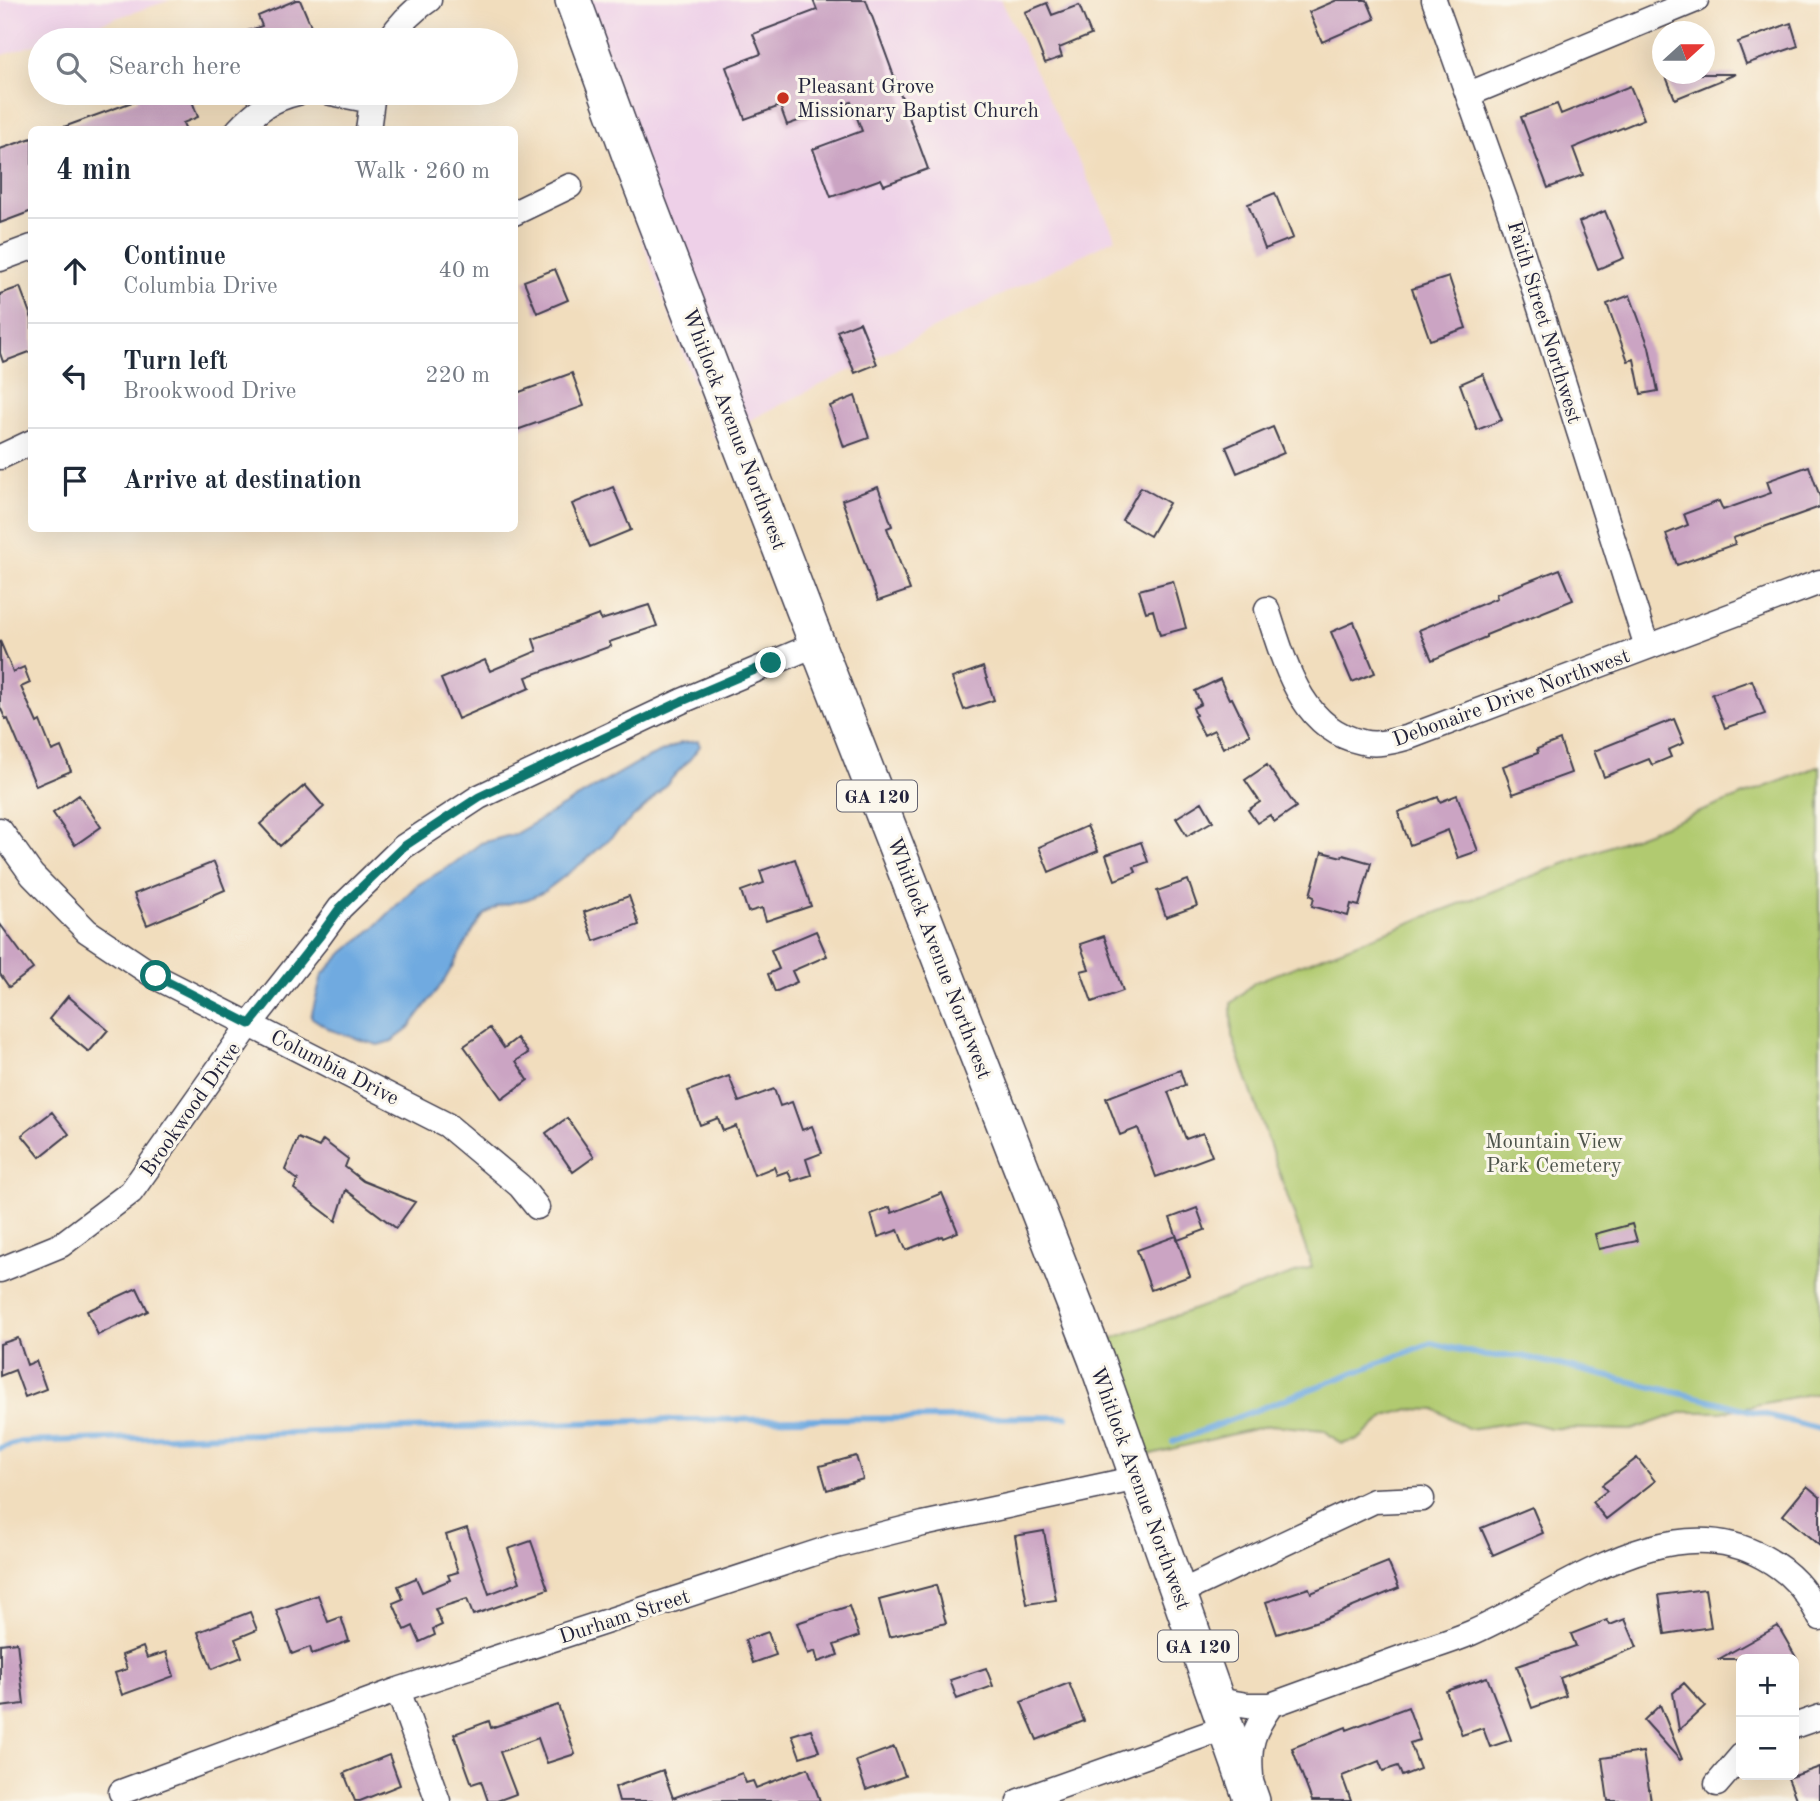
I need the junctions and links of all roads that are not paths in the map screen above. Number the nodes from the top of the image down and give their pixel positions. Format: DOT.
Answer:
graph roads {
  1 [pos="429,0"];
  2 [pos="573,0"];
  3 [pos="1434,0"];
  4 [pos="1696,0"];
  5 [pos="396,28"];
  6 [pos="1469,94"];
  7 [pos="265,105"];
  8 [pos="371,105"];
  9 [pos="243,126"];
  10 [pos="368,126"];
  11 [pos="570,186"];
  12 [pos="518,211"];
  13 [pos="28,248"];
  14 [pos="0,259"];
  15 [pos="28,444"];
  16 [pos="0,457"];
  17 [pos="1820,582"];
  18 [pos="1267,609"];
  19 [pos="817,644"];
  20 [pos="1647,648"];
  21 [pos="0,830"];
  22 [pos="250,1024"];
  23 [pos="537,1207"];
  24 [pos="0,1270"];
  25 [pos="1138,1478"];
  26 [pos="1422,1499"];
  27 [pos="1179,1593"];
  28 [pos="1820,1618"];
  29 [pos="398,1690"];
  30 [pos="1271,1705"];
  31 [pos="1222,1713"];
  32 [pos="1820,1717"];
  33 [pos="1799,1724"];
  34 [pos="1736,1762"];
  35 [pos="1717,1784"];
  36 [pos="121,1792"];
  37 [pos="438,1801"];
  38 [pos="1019,1801"];
  39 [pos="1253,1801"];
  1 -- 5 [label="street"];
  2 -- 19 [label="highway, Whitlock Avenue Northwest / GA 120"];
  3 -- 6 [label="street, Faith Street Northwest"];
  4 -- 6 [label="street"];
  6 -- 20 [label="street, Faith Street Northwest"];
  7 -- 9 [label="street"];
  8 -- 10 [label="street"];
  11 -- 12 [label="street"];
  13 -- 14 [label="street"];
  15 -- 16 [label="street"];
  17 -- 20 [label="street, Debonaire Drive Northwest"];
  18 -- 20 [label="street, Debonaire Drive Northwest"];
  19 -- 22 [label="street, Brookwood Drive"];
  19 -- 25 [label="highway, Whitlock Avenue Northwest / GA 120"];
  21 -- 22 [label="street, Columbia Drive"];
  22 -- 23 [label="street, Columbia Drive"];
  22 -- 24 [label="street, Brookwood Drive"];
  25 -- 27 [label="highway, Whitlock Avenue Northwest / GA 120"];
  25 -- 29 [label="street, Durham Street"];
  26 -- 27 [label="street"];
  27 -- 31 [label="highway, Whitlock Avenue Northwest / GA 120"];
  28 -- 30 [label="street"];
  29 -- 36 [label="street, Durham Street"];
  29 -- 37 [label="street"];
  30 -- 31 [label="street"];
  30 -- 39 [label="street"];
  31 -- 38 [label="street"];
  31 -- 39 [label="highway, Whitlock Avenue Northwest / GA 120"];
  32 -- 33 [label="street"];
  34 -- 35 [label="street"];
}
